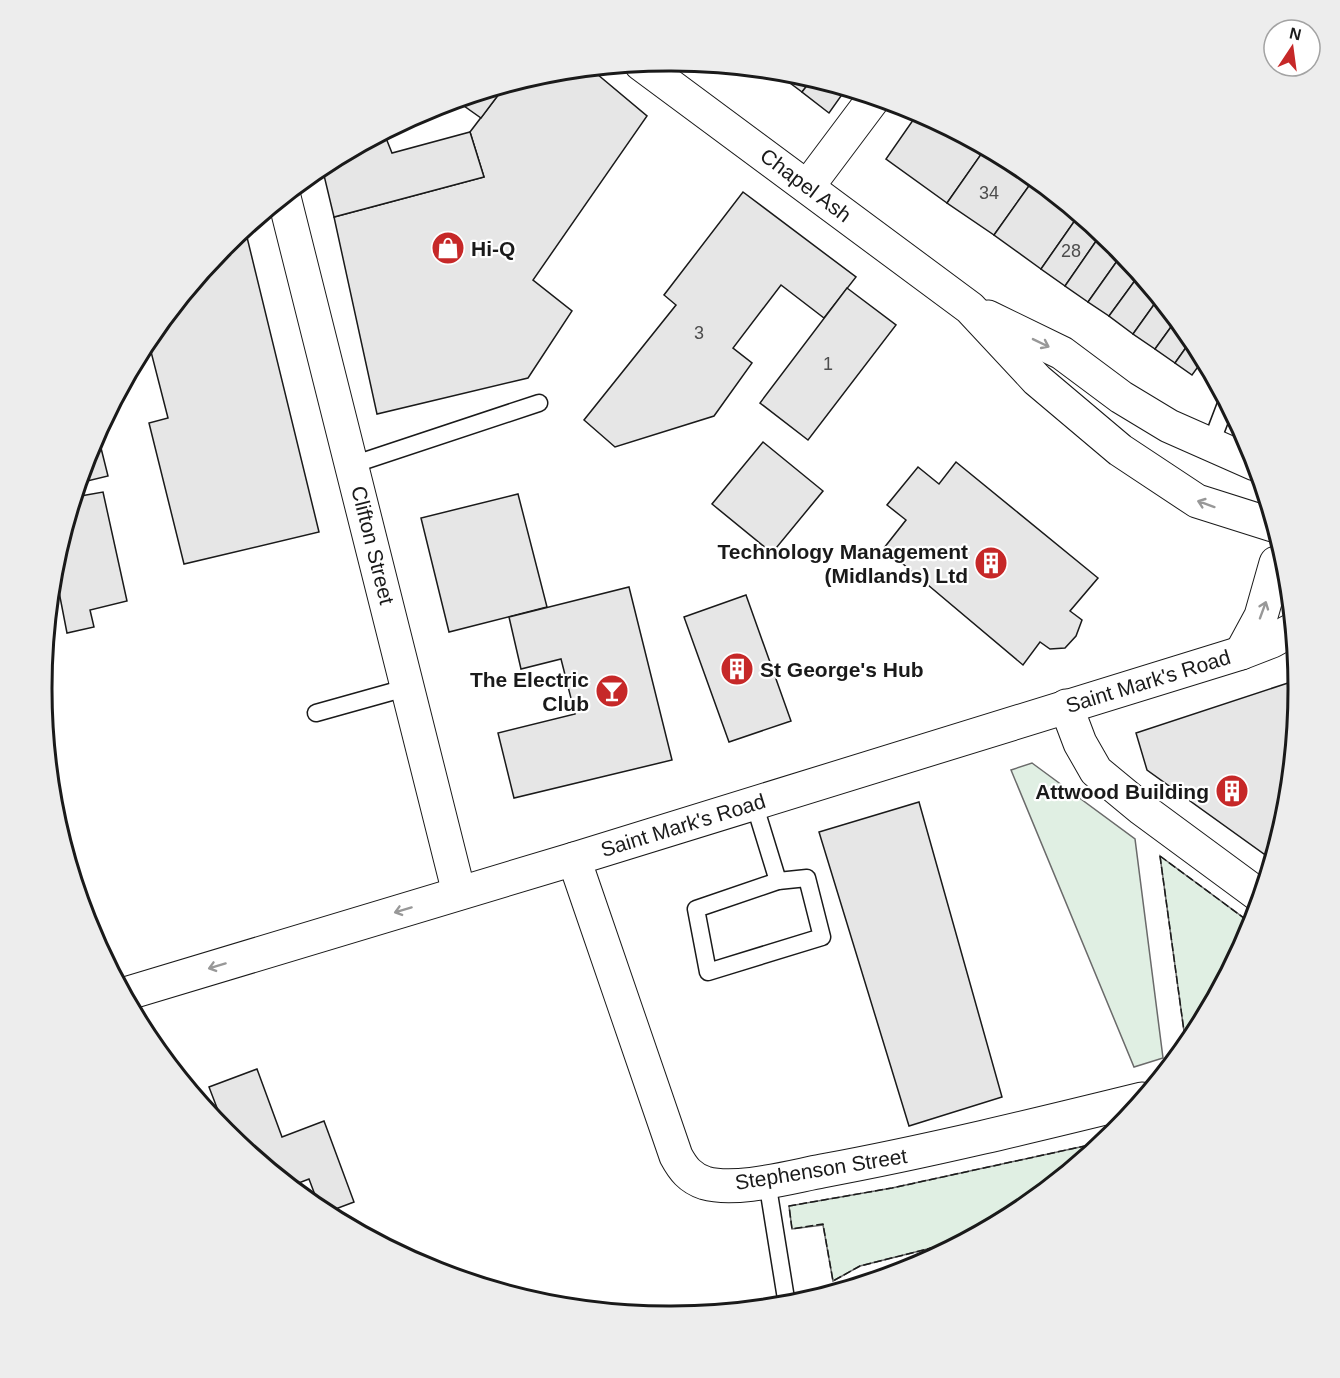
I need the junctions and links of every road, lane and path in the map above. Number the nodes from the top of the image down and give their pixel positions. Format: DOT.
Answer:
graph roads {
  1 [pos="652,72"];
  2 [pos="869,104"];
  3 [pos="808,186"];
  4 [pos="286,206"];
  5 [pos="970,308"];
  6 [pos="539,403"];
  7 [pos="1223,413"];
  8 [pos="1210,446"];
  9 [pos="1243,460"];
  10 [pos="352,465"];
  11 [pos="1264,523"];
  12 [pos="1268,536"];
  13 [pos="1274,559"];
  14 [pos="1278,580"];
  15 [pos="1285,634"];
  16 [pos="1241,653"];
  17 [pos="409,687"];
  18 [pos="1066,706"];
  19 [pos="316,713"];
  20 [pos="754,803"];
  21 [pos="574,859"];
  22 [pos="778,881"];
  23 [pos="1253,891"];
  24 [pos="459,892"];
  25 [pos="132,992"];
  26 [pos="1128,1102"];
  27 [pos="767,1181"];
  28 [pos="785,1296"];
  1 -- 3 [label="main road, Chapel Ash"];
  2 -- 3 [label="main road"];
  3 -- 5 [label="main road, Chapel Ash"];
  4 -- 10 [label="main road, Clifton Street"];
  5 -- 8 [label="main road, one-way"];
  11 -- 5 [label="main road, one-way"];
  6 -- 10 [label="lane"];
  7 -- 8 [label="lane"];
  8 -- 9 [label="main road"];
  10 -- 17 [label="main road, Clifton Street"];
  12 -- 13 [label="main road"];
  16 -- 14 [label="main road, Saint Mark's Road, one-way"];
  15 -- 16 [label="main road, Saint Mark's Road"];
  16 -- 18 [label="main road, Saint Mark's Road"];
  17 -- 19 [label="lane"];
  17 -- 24 [label="main road, Clifton Street"];
  18 -- 20 [label="main road, Saint Mark's Road"];
  18 -- 23 [label="main road"];
  20 -- 21 [label="main road, Saint Mark's Road"];
  20 -- 22 [label="lane"];
  21 -- 24 [label="main road, Saint Mark's Road"];
  21 -- 27 [label="main road, Stephenson Street"];
  22 -- 22 [label="lane"];
  24 -- 25 [label="main road, Saint Mark's Road, one-way"];
  26 -- 27 [label="main road, Stephenson Street"];
  27 -- 28 [label="lane"];
}
